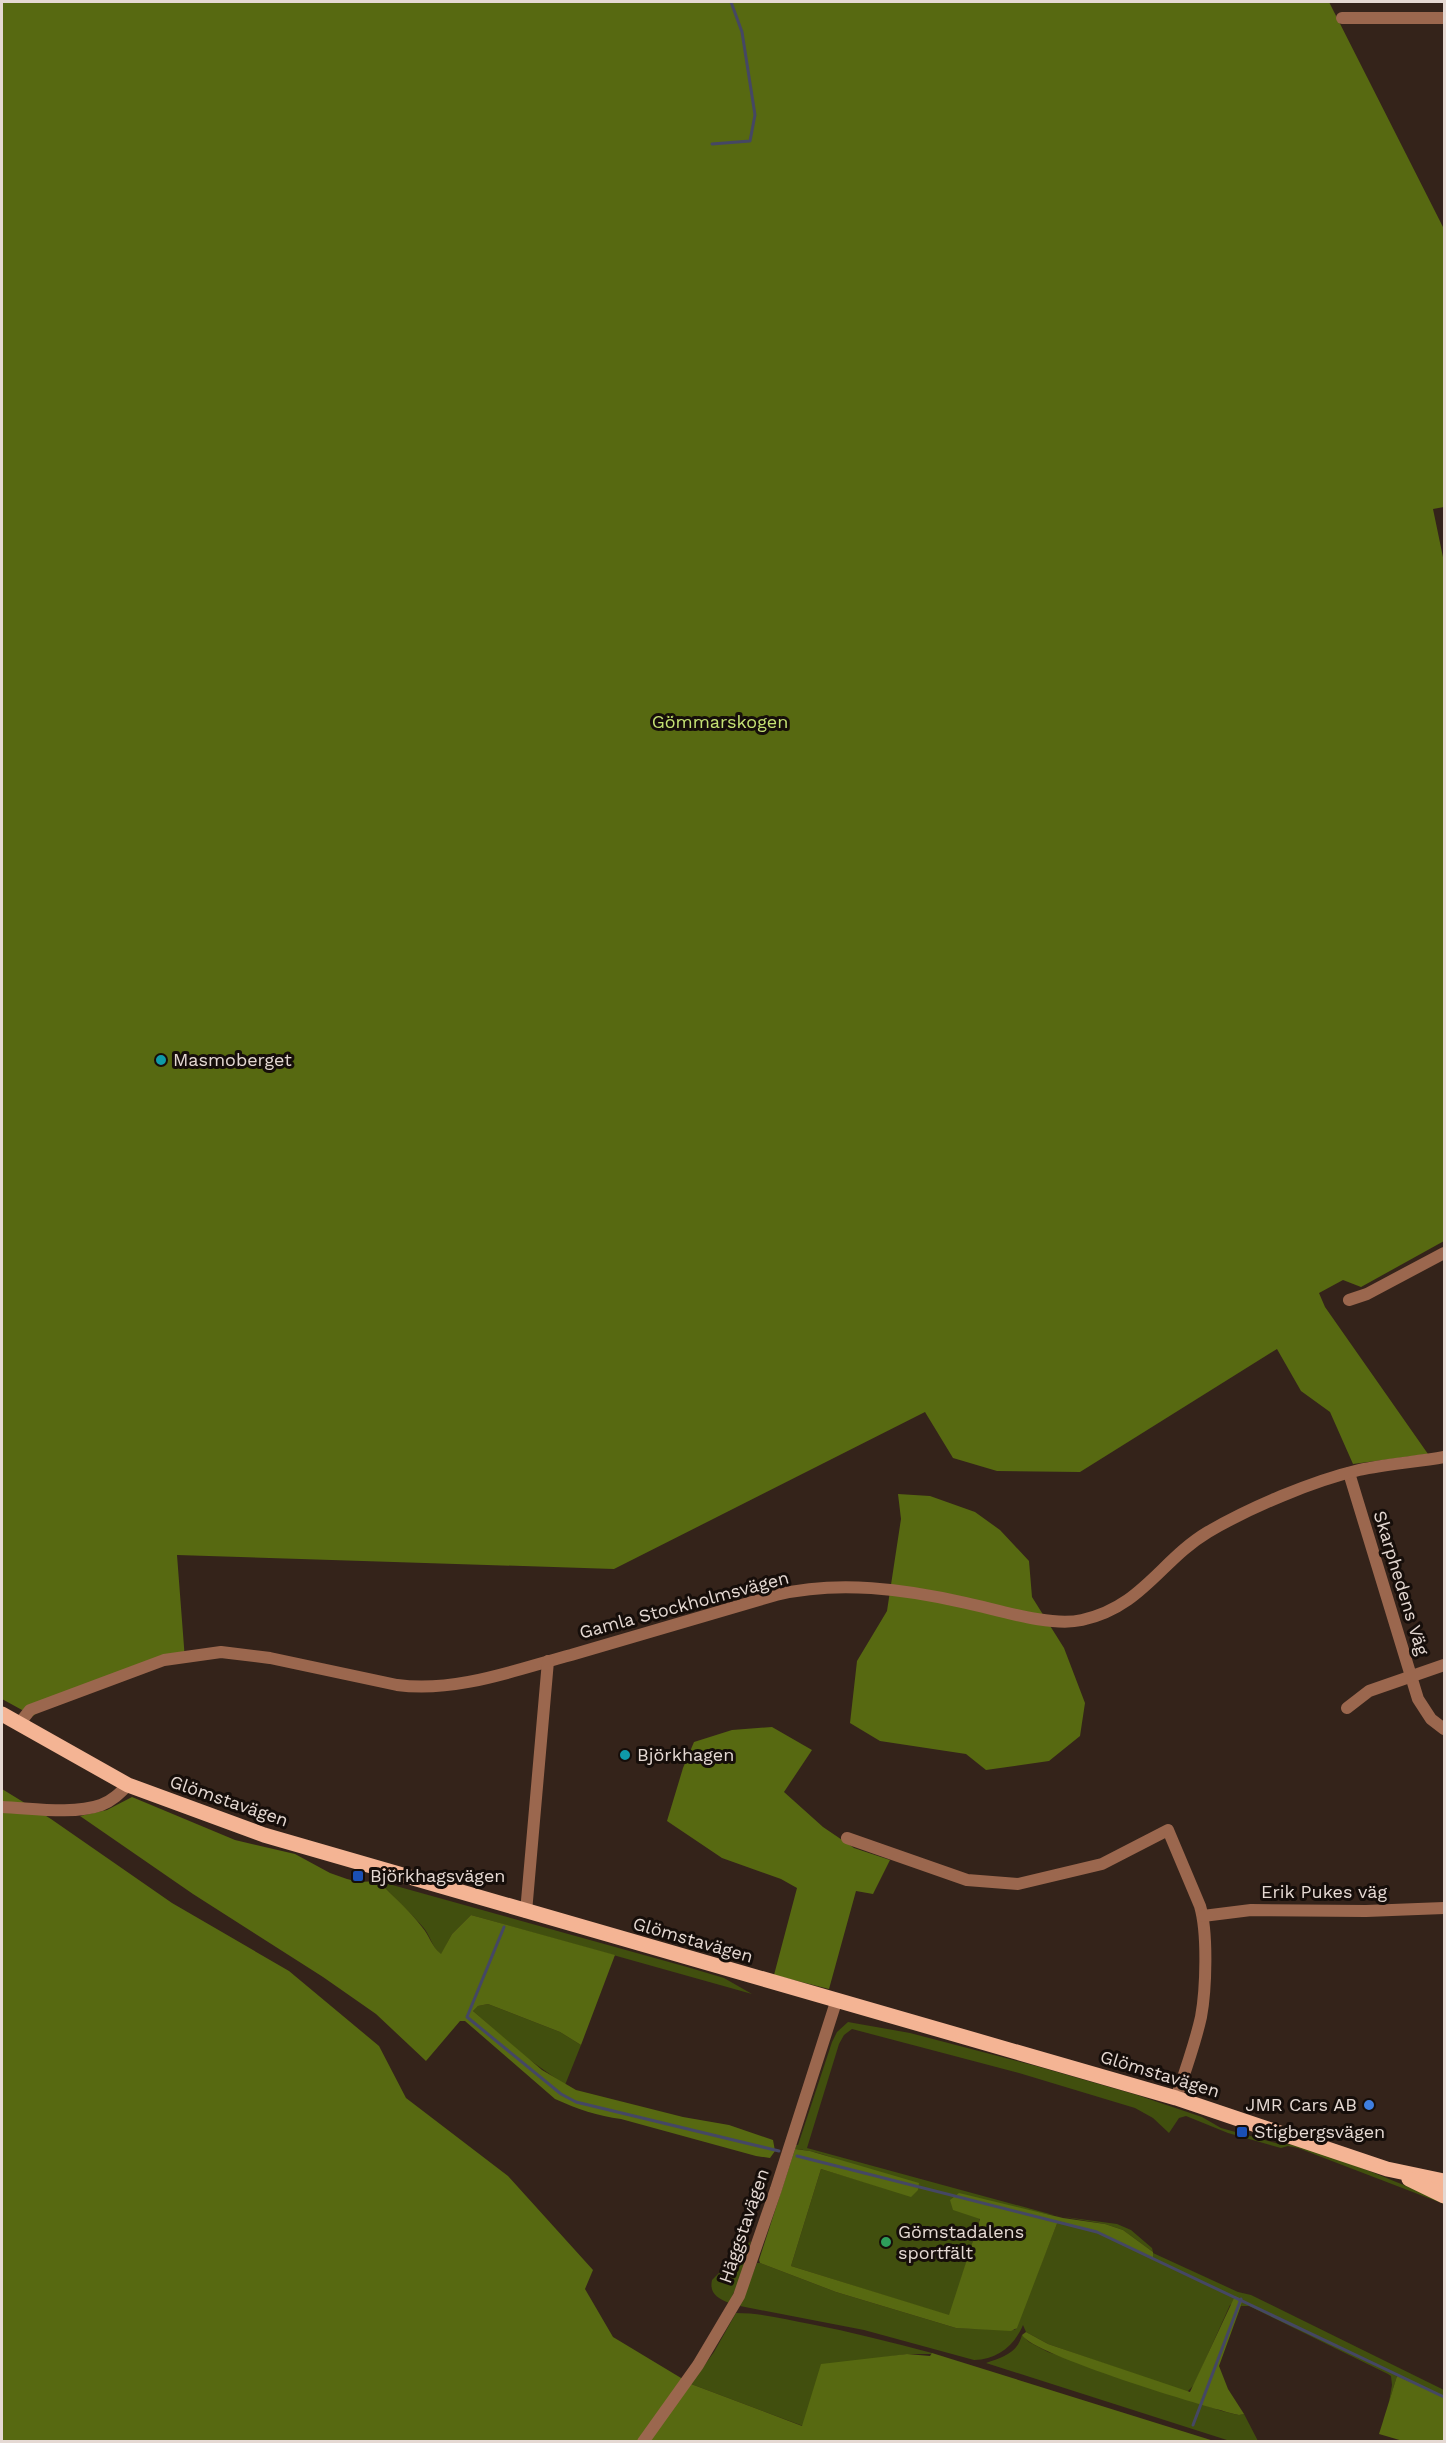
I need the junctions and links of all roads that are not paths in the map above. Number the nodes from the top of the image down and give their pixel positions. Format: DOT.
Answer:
graph roads {
  1 [pos="1342,18"];
  2 [pos="1444,18"];
  3 [pos="1444,1253"];
  4 [pos="1349,1300"];
  5 [pos="1444,1457"];
  6 [pos="1348,1473"];
  7 [pos="548,1661"];
  8 [pos="1444,1665"];
  9 [pos="1411,1675"];
  10 [pos="1347,1708"];
  11 [pos="2,1714"];
  12 [pos="19,1724"];
  13 [pos="1444,1729"];
  14 [pos="128,1785"];
  15 [pos="2,1807"];
  16 [pos="847,1838"];
  17 [pos="1444,1908"];
  18 [pos="526,1912"];
  19 [pos="1203,1916"];
  20 [pos="836,2002"];
  21 [pos="1176,2098"];
  22 [pos="1388,2169"];
  23 [pos="1444,2181"];
  24 [pos="1444,2196"];
  25 [pos="642,2442"];
  1 -- 2 [label="street"];
  3 -- 4 [label="street"];
  5 -- 6 [label="street, Gamla Stockholmsvägen"];
  6 -- 7 [label="street, Gamla Stockholmsvägen"];
  6 -- 9 [label="street, Skarphedens Väg"];
  7 -- 12 [label="street, Gamla Stockholmsvägen"];
  7 -- 18 [label="street"];
  8 -- 9 [label="street"];
  9 -- 10 [label="street"];
  9 -- 13 [label="street, Skarphedens Väg"];
  11 -- 12 [label="main road, Glömstavägen"];
  12 -- 14 [label="main road, Glömstavägen"];
  14 -- 15 [label="street"];
  14 -- 18 [label="main road, Glömstavägen"];
  16 -- 19 [label="street"];
  17 -- 19 [label="street, Erik Pukes väg"];
  18 -- 20 [label="main road, Glömstavägen"];
  19 -- 21 [label="street"];
  20 -- 21 [label="main road, Glömstavägen"];
  20 -- 25 [label="street, Häggstavägen"];
  21 -- 22 [label="main road, Glömstavägen"];
  22 -- 23 [label="main road, Glömstavägen"];
  22 -- 24 [label="main road, Glömstavägen"];
}
